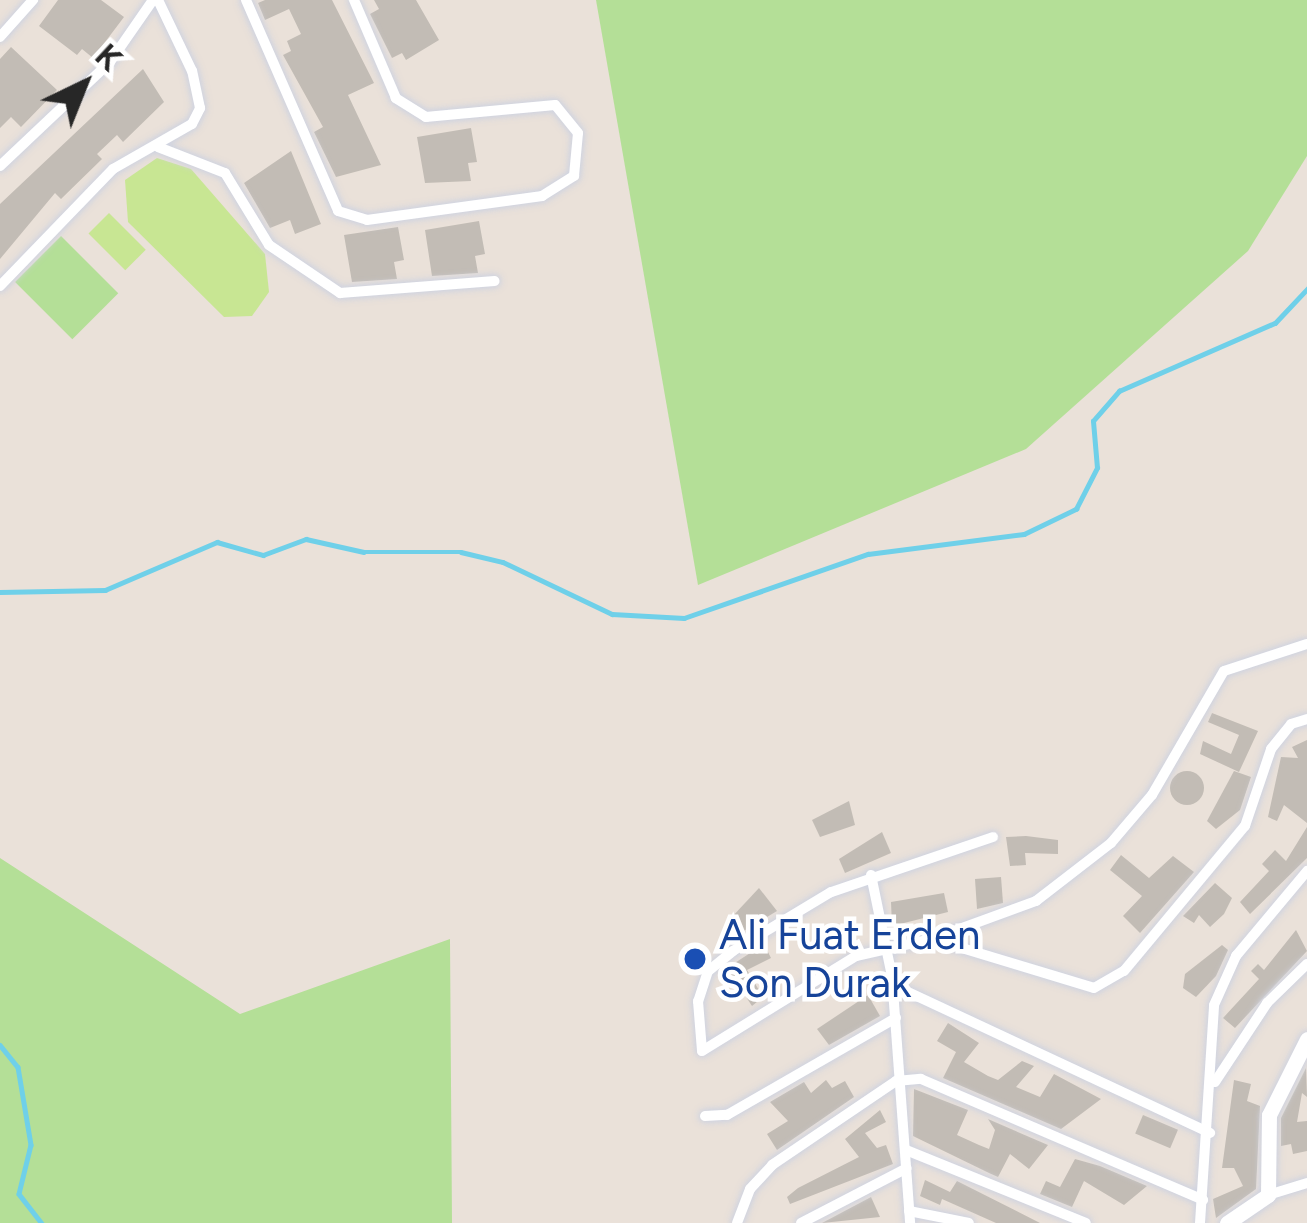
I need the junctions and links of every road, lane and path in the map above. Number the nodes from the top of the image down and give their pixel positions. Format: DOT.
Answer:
graph roads {
  1 [pos="33,0"];
  2 [pos="156,0"];
  3 [pos="246,0"];
  4 [pos="353,0"];
  5 [pos="0,37"];
  6 [pos="158,147"];
  7 [pos="0,166"];
  8 [pos="495,281"];
  9 [pos="0,286"];
  10 [pos="1307,644"];
  11 [pos="1307,719"];
  12 [pos="993,837"];
  13 [pos="1307,871"];
  14 [pos="871,875"];
  15 [pos="932,939"];
  16 [pos="886,949"];
  17 [pos="1307,964"];
  18 [pos="893,985"];
  19 [pos="896,1018"];
  20 [pos="1307,1039"];
  21 [pos="896,1081"];
  22 [pos="1215,1082"];
  23 [pos="705,1116"];
  24 [pos="1210,1133"];
  25 [pos="906,1150"];
  26 [pos="907,1168"];
  27 [pos="1307,1183"];
  28 [pos="1268,1195"];
  29 [pos="1203,1200"];
  30 [pos="909,1217"];
  31 [pos="737,1223"];
  32 [pos="802,1223"];
  33 [pos="969,1223"];
  34 [pos="1086,1223"];
  35 [pos="1200,1223"];
  36 [pos="1227,1223"];
  1 -- 5 [label="street"];
  2 -- 6 [label="street"];
  2 -- 7 [label="street"];
  3 -- 4 [label="street"];
  6 -- 8 [label="street"];
  6 -- 9 [label="street"];
  10 -- 15 [label="street"];
  11 -- 15 [label="street"];
  12 -- 14 [label="street"];
  13 -- 22 [label="street"];
  14 -- 16 [label="street"];
  14 -- 16 [label="street"];
  15 -- 16 [label="street"];
  16 -- 18 [label="street"];
  17 -- 22 [label="street"];
  18 -- 19 [label="street"];
  18 -- 24 [label="street"];
  19 -- 21 [label="street"];
  19 -- 23 [label="street"];
  20 -- 28 [label="street"];
  21 -- 25 [label="street"];
  21 -- 29 [label="street"];
  21 -- 31 [label="street"];
  22 -- 24 [label="street"];
  24 -- 29 [label="street"];
  25 -- 26 [label="street"];
  25 -- 34 [label="street"];
  26 -- 30 [label="street"];
  26 -- 32 [label="street"];
  27 -- 28 [label="street"];
  28 -- 36 [label="street"];
  29 -- 35 [label="street"];
  30 -- 33 [label="street"];
}
